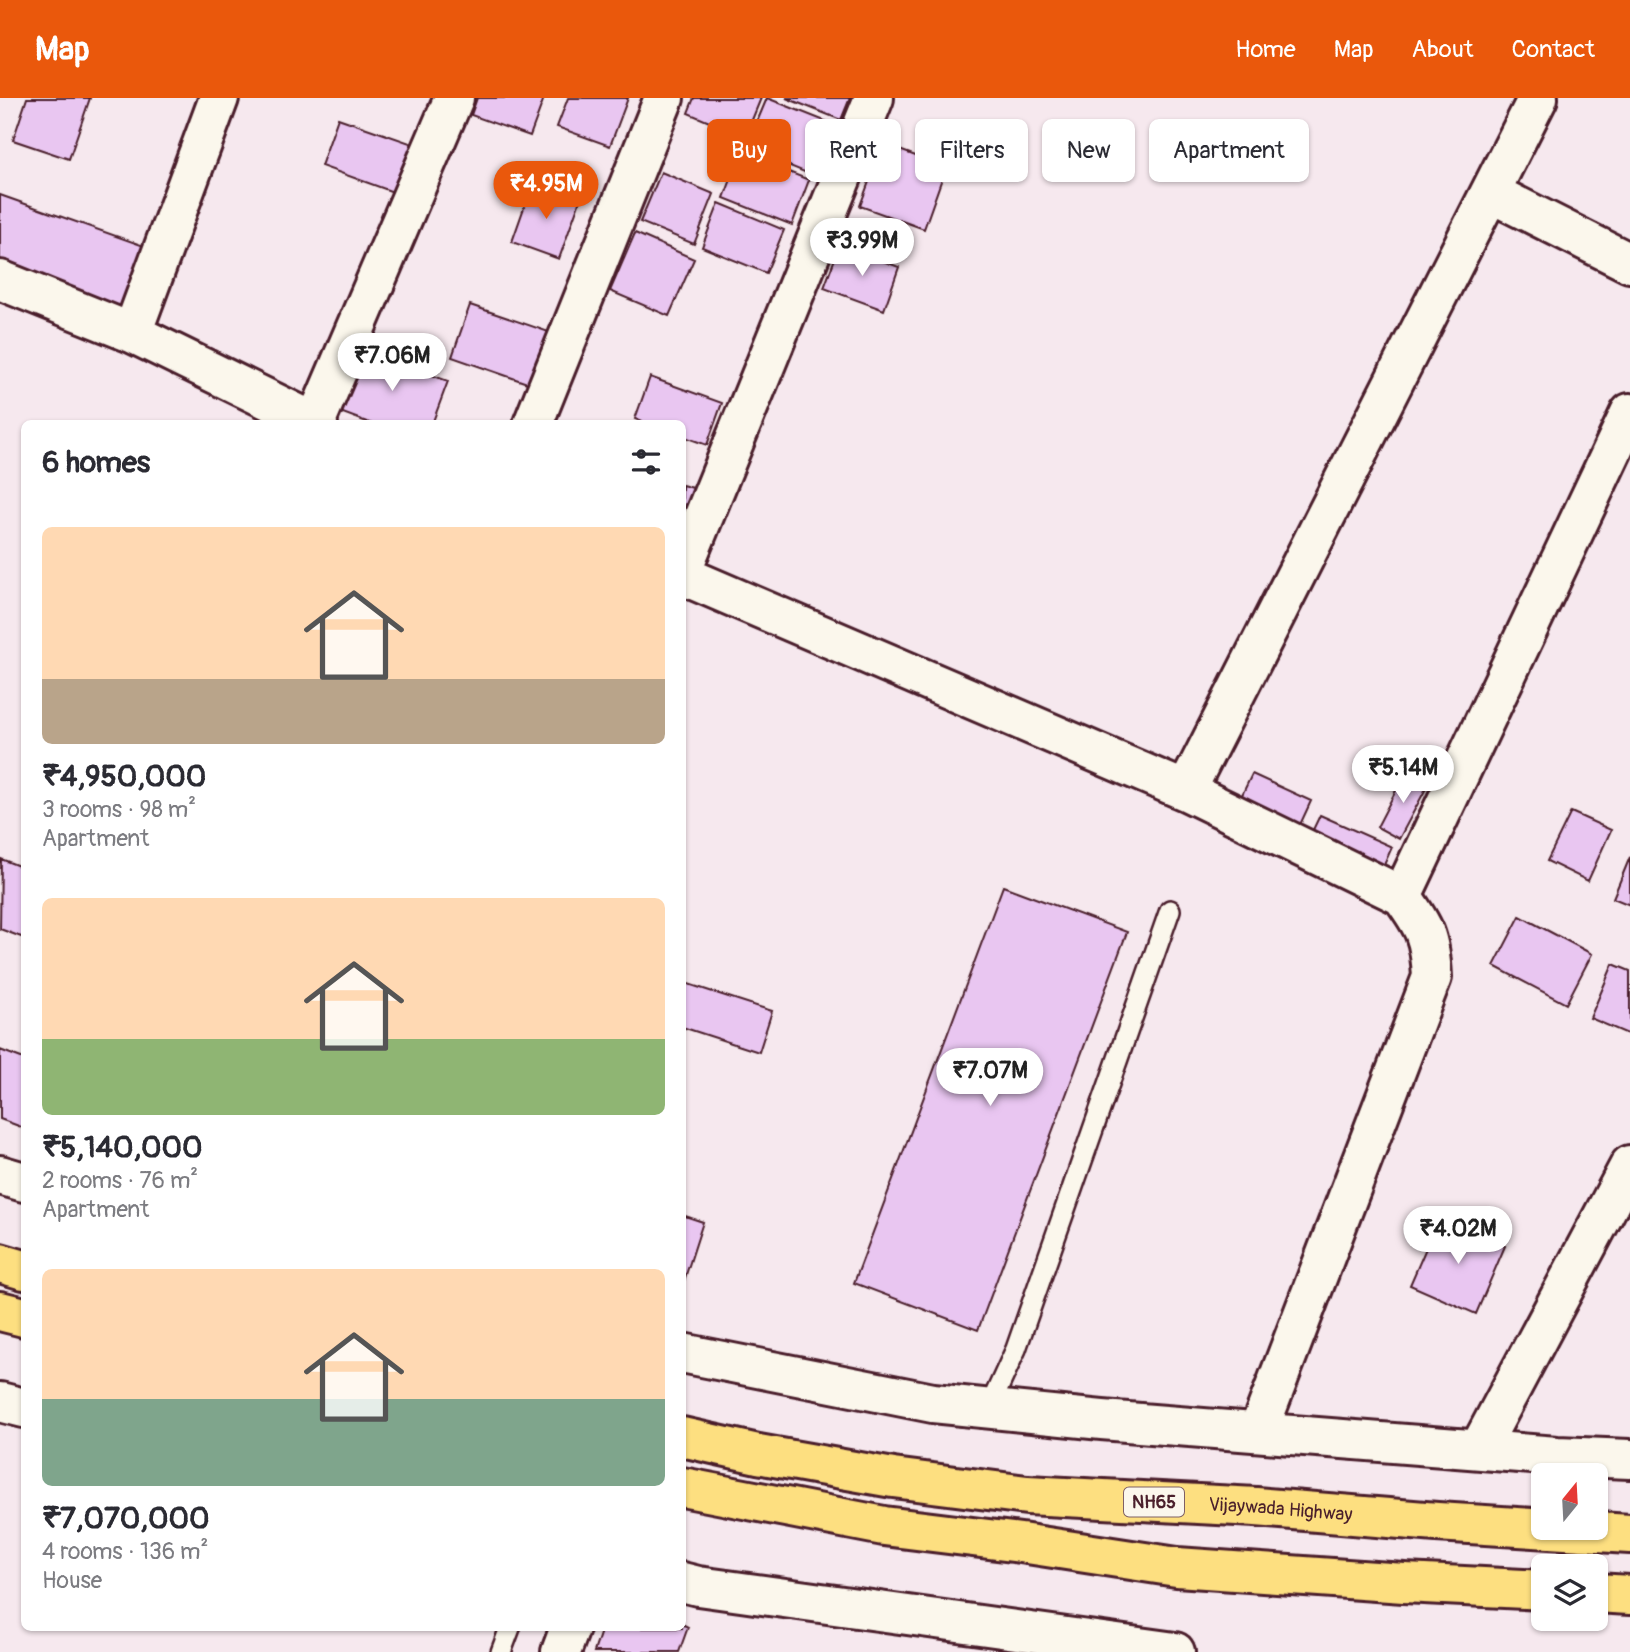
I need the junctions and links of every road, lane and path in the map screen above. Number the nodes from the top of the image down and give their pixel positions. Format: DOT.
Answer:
graph roads {
  1 [pos="219,98"];
  2 [pos="454,98"];
  3 [pos="664,98"];
  4 [pos="874,98"];
  5 [pos="1538,98"];
  6 [pos="1491,192"];
  7 [pos="1630,263"];
  8 [pos="0,280"];
  9 [pos="132,333"];
  10 [pos="1630,413"];
  11 [pos="311,420"];
  12 [pos="318,420"];
  13 [pos="535,420"];
  14 [pos="686,563"];
  15 [pos="686,575"];
  16 [pos="1186,791"];
  17 [pos="1402,896"];
  18 [pos="1170,910"];
  19 [pos="1630,1165"];
  20 [pos="0,1175"];
  21 [pos="21,1181"];
  22 [pos="0,1264"];
  23 [pos="21,1269"];
  24 [pos="0,1311"];
  25 [pos="21,1316"];
  26 [pos="686,1354"];
  27 [pos="0,1402"];
  28 [pos="21,1407"];
  29 [pos="989,1408"];
  30 [pos="1258,1432"];
  31 [pos="686,1438"];
  32 [pos="1479,1449"];
  33 [pos="1630,1459"];
  34 [pos="686,1488"];
  35 [pos="1630,1534"];
  36 [pos="686,1583"];
  37 [pos="1531,1589"];
  38 [pos="1608,1594"];
  39 [pos="1630,1595"];
  40 [pos="509,1631"];
  41 [pos="569,1631"];
  42 [pos="1132,1649"];
  43 [pos="501,1652"];
  44 [pos="561,1652"];
  45 [pos="1175,1652"];
  1 -- 9 [label="street"];
  2 -- 12 [label="street"];
  3 -- 13 [label="street"];
  4 -- 14 [label="street"];
  5 -- 6 [label="street"];
  6 -- 7 [label="street"];
  6 -- 16 [label="street"];
  8 -- 9 [label="street"];
  9 -- 11 [label="street"];
  10 -- 17 [label="street"];
  15 -- 16 [label="street"];
  16 -- 17 [label="street"];
  17 -- 30 [label="street"];
  18 -- 29 [label="lane"];
  19 -- 32 [label="street"];
  20 -- 21 [label="street"];
  22 -- 23 [label="highway"];
  24 -- 25 [label="highway"];
  26 -- 29 [label="street"];
  27 -- 28 [label="street"];
  29 -- 30 [label="street"];
  30 -- 32 [label="street"];
  31 -- 35 [label="highway, Vijaywada Highway / NH65"];
  32 -- 33 [label="street"];
  34 -- 37 [label="highway"];
  36 -- 42 [label="street"];
  38 -- 39 [label="highway"];
  40 -- 43 [label="lane"];
  41 -- 44 [label="street"];
  42 -- 45 [label="street"];
}
